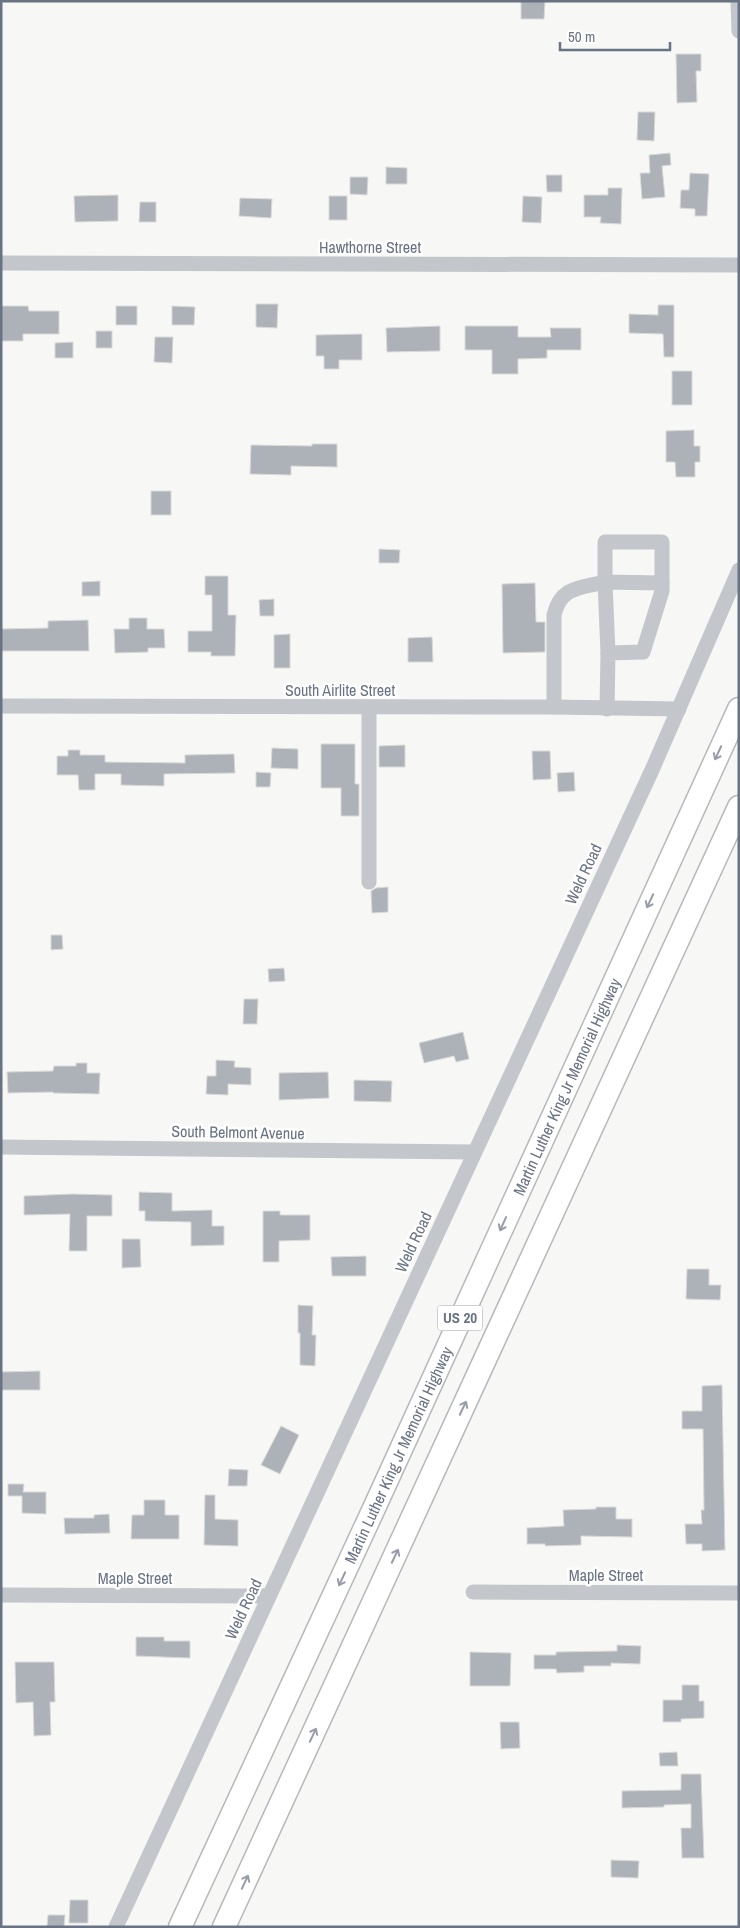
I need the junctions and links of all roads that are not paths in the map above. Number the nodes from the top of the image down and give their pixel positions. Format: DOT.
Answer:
graph roads {
  1 [pos="738,1"];
  2 [pos="739,31"];
  3 [pos="1,263"];
  4 [pos="739,265"];
  5 [pos="739,570"];
  6 [pos="605,582"];
  7 [pos="662,583"];
  8 [pos="608,653"];
  9 [pos="1,706"];
  10 [pos="554,707"];
  11 [pos="369,708"];
  12 [pos="607,708"];
  13 [pos="679,709"];
  14 [pos="739,709"];
  15 [pos="739,808"];
  16 [pos="369,882"];
  17 [pos="1,1147"];
  18 [pos="474,1152"];
  19 [pos="472,1592"];
  20 [pos="739,1593"];
  21 [pos="1,1595"];
  22 [pos="268,1596"];
  23 [pos="116,1927"];
  24 [pos="180,1927"];
  25 [pos="224,1927"];
  1 -- 2 [label="street"];
  3 -- 4 [label="street, Hawthorne Street"];
  5 -- 13 [label="street, Weld Road"];
  6 -- 7 [label="street"];
  6 -- 7 [label="street"];
  6 -- 8 [label="street"];
  6 -- 10 [label="street"];
  7 -- 8 [label="street"];
  8 -- 12 [label="street"];
  9 -- 11 [label="street, South Airlite Street"];
  10 -- 11 [label="street, South Airlite Street"];
  10 -- 12 [label="street, South Airlite Street"];
  11 -- 16 [label="street"];
  12 -- 13 [label="street, South Airlite Street"];
  13 -- 18 [label="street, Weld Road"];
  14 -- 24 [label="highway, Martin Luther King Jr Memorial Highway / US 20, one-way"];
  25 -- 15 [label="highway, US 20, one-way"];
  17 -- 18 [label="street, South Belmont Avenue"];
  18 -- 22 [label="street, Weld Road"];
  19 -- 20 [label="street, Maple Street"];
  21 -- 22 [label="street, Maple Street"];
  22 -- 23 [label="street, Weld Road"];
}
